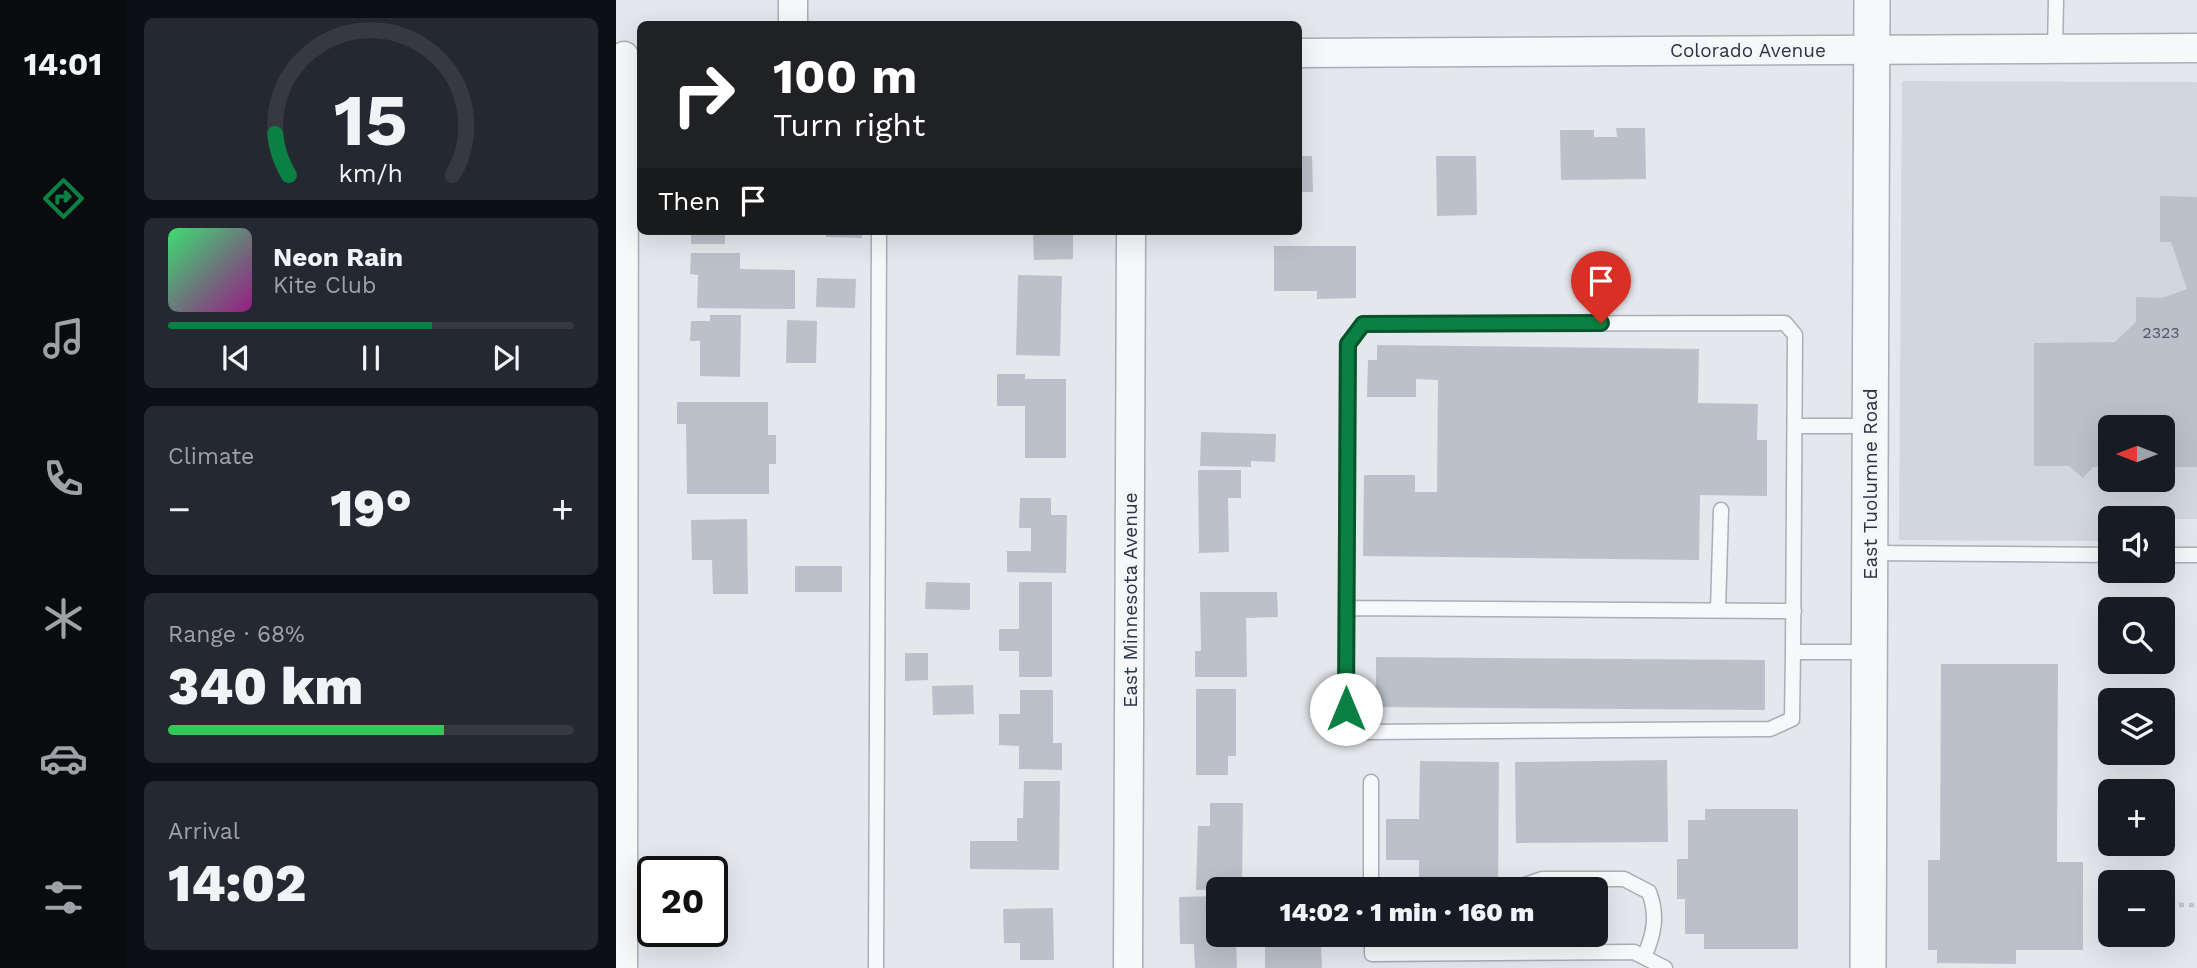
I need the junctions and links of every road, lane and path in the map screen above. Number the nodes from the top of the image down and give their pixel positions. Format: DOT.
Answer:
graph roads {
  1 [pos="793,0"];
  2 [pos="1872,0"];
  3 [pos="2056,0"];
  4 [pos="793,21"];
  5 [pos="2197,48"];
  6 [pos="1872,49"];
  7 [pos="2055,49"];
  8 [pos="1302,53"];
  9 [pos="627,56"];
  10 [pos="879,235"];
  11 [pos="1131,235"];
  12 [pos="1795,426"];
  13 [pos="1870,426"];
  14 [pos="1721,510"];
  15 [pos="1870,553"];
  16 [pos="2098,555"];
  17 [pos="2175,555"];
  18 [pos="2197,555"];
  19 [pos="1346,608"];
  20 [pos="1718,610"];
  21 [pos="1794,611"];
  22 [pos="1793,652"];
  23 [pos="1869,652"];
  24 [pos="1371,782"];
  25 [pos="1371,877"];
  26 [pos="1608,879"];
  27 [pos="2175,905"];
  28 [pos="2197,905"];
  29 [pos="1372,947"];
  30 [pos="1518,947"];
  31 [pos="1518,953"];
  32 [pos="1644,957"];
  33 [pos="623,968"];
  34 [pos="876,968"];
  35 [pos="1128,968"];
  36 [pos="1665,968"];
  37 [pos="1868,968"];
  1 -- 4 [label="street"];
  2 -- 6 [label="street, East Tuolumne Road"];
  3 -- 7 [label="lane"];
  5 -- 7 [label="street, Colorado Avenue"];
  6 -- 7 [label="street, Colorado Avenue"];
  6 -- 8 [label="street, Colorado Avenue"];
  6 -- 13 [label="street, East Tuolumne Road"];
  9 -- 33 [label="street"];
  10 -- 34 [label="lane"];
  11 -- 35 [label="street, East Minnesota Avenue"];
  12 -- 13 [label="lane"];
  12 -- 19 [label="lane"];
  12 -- 21 [label="lane"];
  13 -- 15 [label="street, East Tuolumne Road"];
  14 -- 20 [label="lane"];
  15 -- 16 [label="lane"];
  15 -- 23 [label="street, East Tuolumne Road"];
  17 -- 18 [label="lane"];
  19 -- 20 [label="lane"];
  19 -- 22 [label="lane"];
  20 -- 21 [label="lane"];
  21 -- 22 [label="lane"];
  22 -- 23 [label="lane"];
  23 -- 37 [label="street, East Tuolumne Road"];
  24 -- 25 [label="lane"];
  26 -- 32 [label="lane"];
  27 -- 28 [label="path"];
  29 -- 31 [label="lane"];
  30 -- 31 [label="lane"];
  31 -- 32 [label="lane"];
  32 -- 36 [label="lane"];
}
